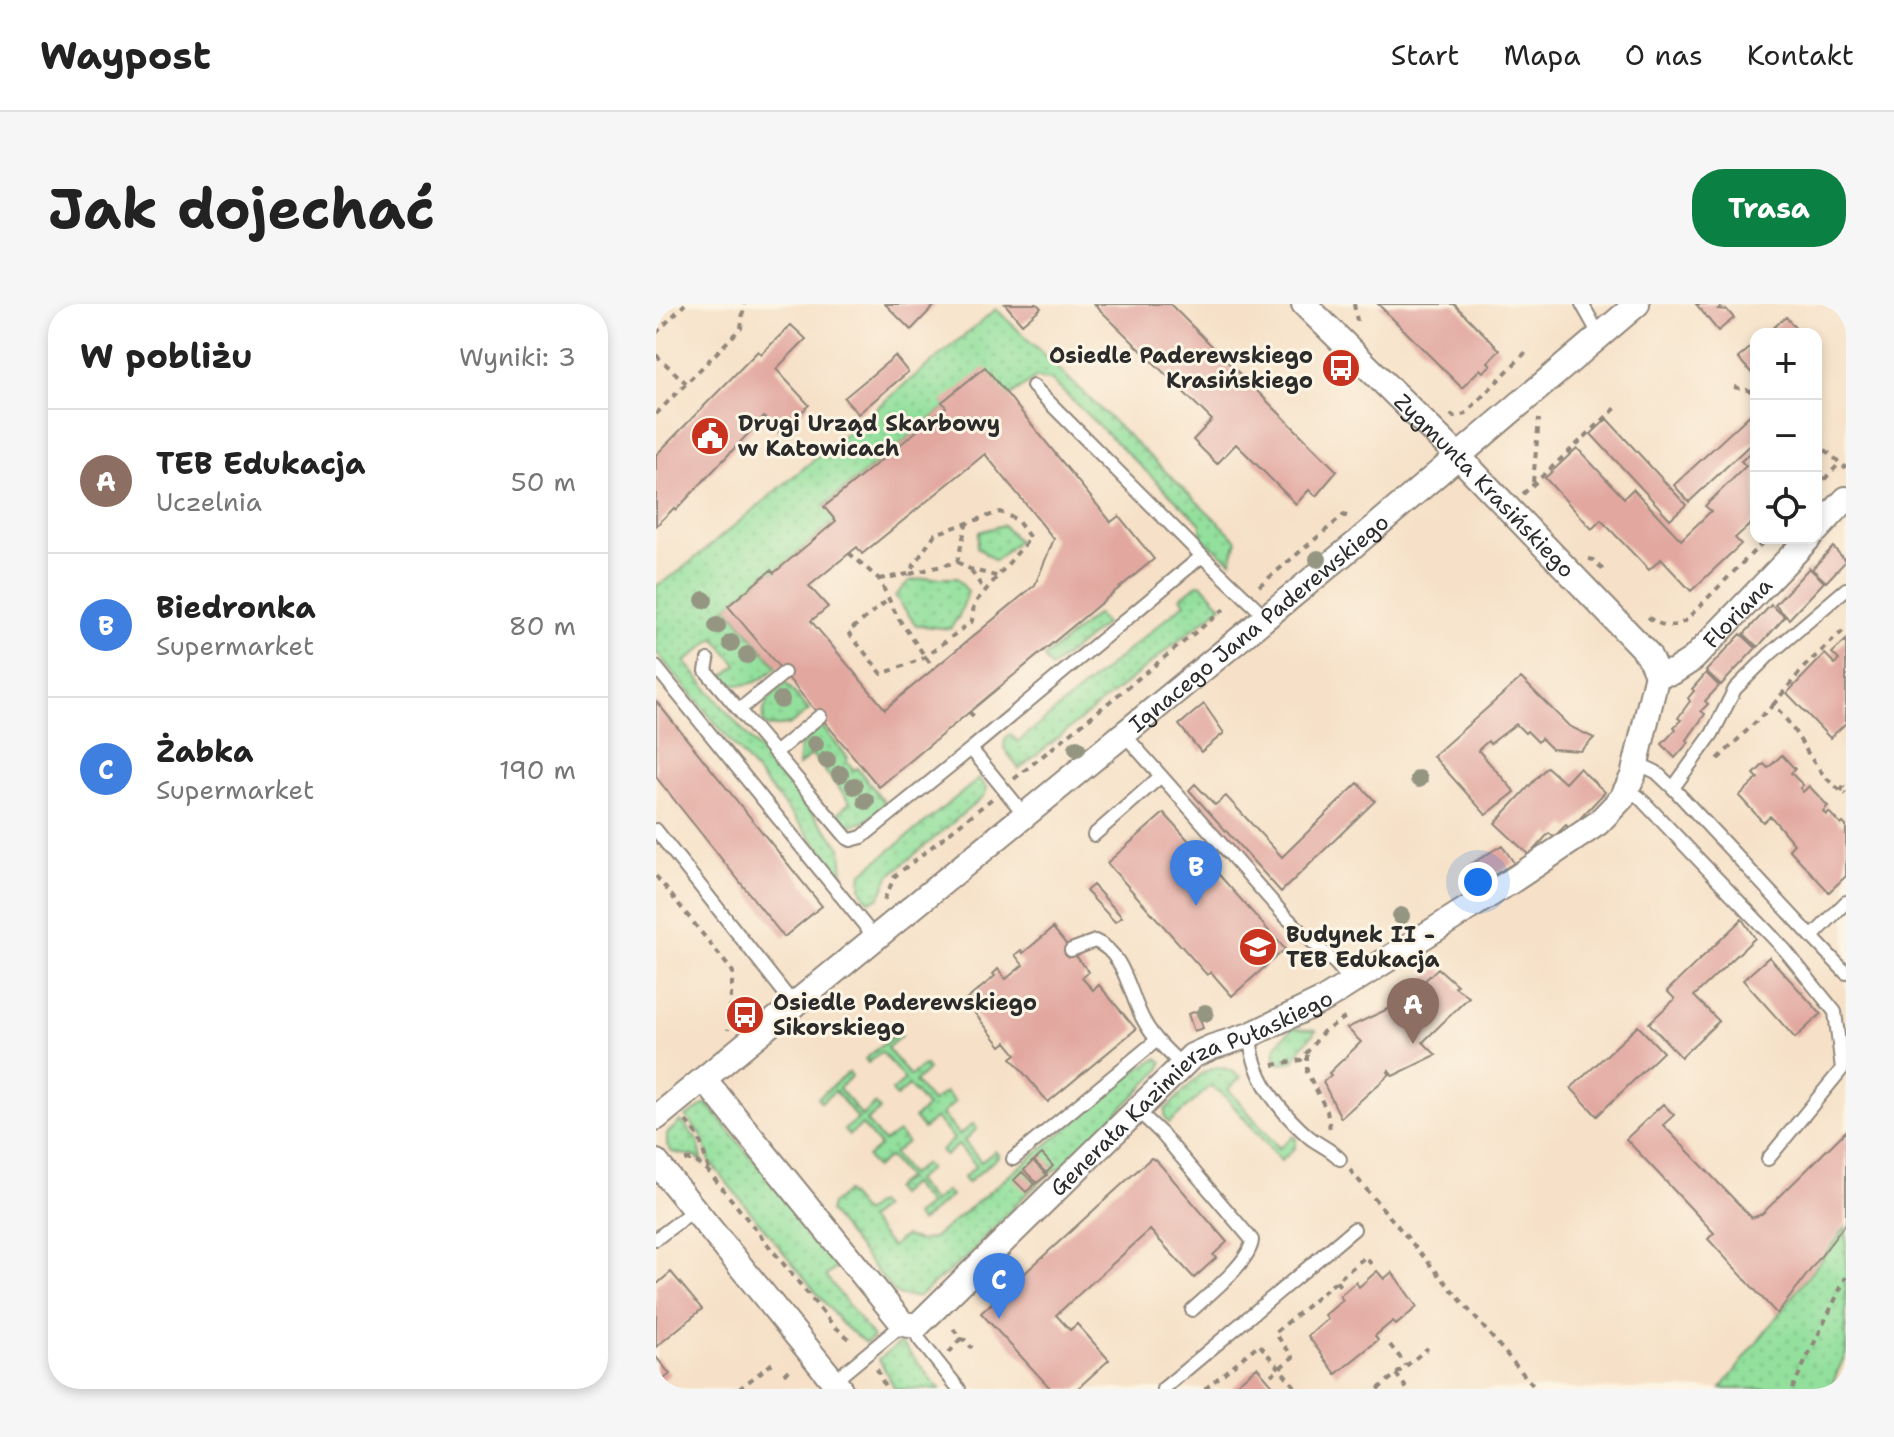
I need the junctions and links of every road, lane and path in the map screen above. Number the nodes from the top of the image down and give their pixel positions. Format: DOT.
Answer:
graph roads {
  1 [pos="685,304"];
  2 [pos="744,304"];
  3 [pos="1304,304"];
  4 [pos="1354,304"];
  5 [pos="1582,304"];
  6 [pos="1637,304"];
  7 [pos="1367,331"];
  8 [pos="656,333"];
  9 [pos="1600,336"];
  10 [pos="1527,351"];
  11 [pos="656,355"];
  12 [pos="686,383"];
  13 [pos="1033,386"];
  14 [pos="1734,387"];
  15 [pos="1750,391"];
  16 [pos="1443,406"];
  17 [pos="1618,406"];
  18 [pos="656,414"];
  19 [pos="1531,418"];
  20 [pos="1822,447"];
  21 [pos="1459,457"];
  22 [pos="1840,463"];
  23 [pos="1846,468"];
  24 [pos="1822,482"];
  25 [pos="1533,485"];
  26 [pos="1846,499"];
  27 [pos="1531,505"];
  28 [pos="1359,521"];
  29 [pos="967,522"];
  30 [pos="1822,525"];
  31 [pos="1761,544"];
  32 [pos="1803,544"];
  33 [pos="849,553"];
  34 [pos="1578,555"];
  35 [pos="1202,556"];
  36 [pos="957,562"];
  37 [pos="970,569"];
  38 [pos="1604,571"];
  39 [pos="908,574"];
  40 [pos="999,577"];
  41 [pos="879,579"];
  42 [pos="1846,589"];
  43 [pos="985,591"];
  44 [pos="1244,596"];
  45 [pos="888,600"];
  46 [pos="1645,614"];
  47 [pos="1266,617"];
  48 [pos="1846,628"];
  49 [pos="924,658"];
  50 [pos="708,660"];
  51 [pos="656,667"];
  52 [pos="934,669"];
  53 [pos="784,673"];
  54 [pos="1657,674"];
  55 [pos="1773,705"];
  56 [pos="739,710"];
  57 [pos="820,716"];
  58 [pos="1123,733"];
  59 [pos="971,749"];
  60 [pos="775,753"];
  61 [pos="1637,763"];
  62 [pos="1161,776"];
  63 [pos="1846,781"];
  64 [pos="1673,788"];
  65 [pos="1004,789"];
  66 [pos="1627,789"];
  67 [pos="1841,791"];
  68 [pos="1024,814"];
  69 [pos="656,830"];
  70 [pos="1094,835"];
  71 [pos="656,876"];
  72 [pos="1846,902"];
  73 [pos="869,931"];
  74 [pos="1812,937"];
  75 [pos="1071,950"];
  76 [pos="1846,973"];
  77 [pos="1353,984"];
  78 [pos="794,1005"];
  79 [pos="728,1035"];
  80 [pos="1250,1035"];
  81 [pos="1157,1040"];
  82 [pos="1308,1052"];
  83 [pos="1182,1065"];
  84 [pos="704,1079"];
  85 [pos="1137,1110"];
  86 [pos="664,1111"];
  87 [pos="1330,1131"];
  88 [pos="1013,1159"];
  89 [pos="1340,1159"];
  90 [pos="1768,1159"];
  91 [pos="667,1163"];
  92 [pos="709,1172"];
  93 [pos="694,1210"];
  94 [pos="1354,1229"];
  95 [pos="656,1239"];
  96 [pos="1375,1268"];
  97 [pos="1846,1277"];
  98 [pos="1336,1281"];
  99 [pos="1343,1290"];
  100 [pos="1192,1310"];
  101 [pos="908,1326"];
  102 [pos="960,1339"];
  103 [pos="1390,1345"];
  104 [pos="972,1348"];
  105 [pos="1428,1348"];
  106 [pos="867,1355"];
  107 [pos="774,1362"];
  108 [pos="1406,1365"];
  109 [pos="1280,1368"];
  110 [pos="1396,1374"];
  111 [pos="1271,1375"];
  112 [pos="837,1385"];
  113 [pos="739,1389"];
  114 [pos="886,1389"];
  115 [pos="959,1389"];
  116 [pos="1163,1389"];
  117 [pos="1205,1389"];
  118 [pos="1297,1389"];
  119 [pos="1378,1389"];
  120 [pos="1407,1389"];
  121 [pos="1536,1389"];
  122 [pos="1792,1389"];
  1 -- 8 [label="path"];
  2 -- 12 [label="path"];
  3 -- 21 [label="street, Zygmunta Krasińskiego"];
  4 -- 7 [label="path"];
  5 -- 9 [label="lane"];
  6 -- 9 [label="street, Ignacego Jana Paderewskiego"];
  9 -- 21 [label="street, Ignacego Jana Paderewskiego"];
  10 -- 16 [label="path"];
  11 -- 12 [label="path"];
  12 -- 18 [label="path"];
  13 -- 35 [label="lane"];
  14 -- 15 [label="path"];
  17 -- 25 [label="path"];
  19 -- 25 [label="path"];
  20 -- 22 [label="path"];
  21 -- 47 [label="street, Ignacego Jana Paderewskiego"];
  21 -- 54 [label="street, Zygmunta Krasińskiego"];
  22 -- 23 [label="path"];
  22 -- 24 [label="path"];
  25 -- 27 [label="path"];
  26 -- 30 [label="street"];
  28 -- 44 [label="path"];
  29 -- 36 [label="path"];
  29 -- 39 [label="path"];
  29 -- 40 [label="path"];
  31 -- 46 [label="path"];
  32 -- 54 [label="street, Floriana"];
  33 -- 41 [label="path"];
  34 -- 38 [label="path"];
  35 -- 44 [label="lane"];
  35 -- 59 [label="lane"];
  36 -- 37 [label="path"];
  36 -- 39 [label="path"];
  37 -- 40 [label="path"];
  37 -- 43 [label="path"];
  39 -- 41 [label="path"];
  40 -- 43 [label="path"];
  41 -- 45 [label="path"];
  42 -- 64 [label="lane"];
  43 -- 49 [label="path"];
  44 -- 47 [label="lane"];
  44 -- 65 [label="path"];
  45 -- 49 [label="path"];
  45 -- 49 [label="path"];
  47 -- 58 [label="street, Ignacego Jana Paderewskiego"];
  48 -- 55 [label="path"];
  49 -- 52 [label="path"];
  50 -- 56 [label="lane"];
  51 -- 73 [label="lane"];
  53 -- 56 [label="lane"];
  54 -- 61 [label="street, Generała Kazimierza Pułaskiego"];
  56 -- 60 [label="lane"];
  57 -- 60 [label="lane"];
  58 -- 62 [label="lane"];
  58 -- 68 [label="street, Ignacego Jana Paderewskiego"];
  59 -- 60 [label="lane"];
  59 -- 65 [label="lane"];
  61 -- 64 [label="lane"];
  61 -- 66 [label="street, Generała Kazimierza Pułaskiego"];
  62 -- 70 [label="lane"];
  62 -- 77 [label="lane"];
  63 -- 67 [label="path"];
  64 -- 74 [label="lane"];
  65 -- 68 [label="lane"];
  65 -- 73 [label="path"];
  66 -- 77 [label="street, Generała Kazimierza Pułaskiego"];
  66 -- 90 [label="lane"];
  68 -- 73 [label="street, Ignacego Jana Paderewskiego"];
  69 -- 78 [label="lane"];
  71 -- 79 [label="path"];
  72 -- 74 [label="lane"];
  73 -- 78 [label="street, Ignacego Jana Paderewskiego"];
  74 -- 76 [label="lane"];
  75 -- 81 [label="lane"];
  77 -- 80 [label="street, Generała Kazimierza Pułaskiego"];
  78 -- 84 [label="street, Ignacego Jana Paderewskiego"];
  80 -- 83 [label="street, Generała Kazimierza Pułaskiego"];
  80 -- 89 [label="lane"];
  81 -- 83 [label="lane"];
  81 -- 88 [label="lane"];
  82 -- 87 [label="path"];
  83 -- 85 [label="street, Generała Kazimierza Pułaskiego"];
  84 -- 86 [label="street, Ignacego Jana Paderewskiego"];
  84 -- 101 [label="street"];
  85 -- 100 [label="lane"];
  85 -- 101 [label="street, Generała Kazimierza Pułaskiego"];
  86 -- 92 [label="path"];
  89 -- 121 [label="path"];
  91 -- 92 [label="path"];
  91 -- 93 [label="street"];
  92 -- 106 [label="path"];
  93 -- 95 [label="lane"];
  93 -- 112 [label="street"];
  94 -- 116 [label="lane"];
  96 -- 98 [label="path"];
  97 -- 122 [label="path"];
  98 -- 99 [label="path"];
  98 -- 109 [label="path"];
  101 -- 106 [label="lane, Generała Kazimierza Pułaskiego"];
  101 -- 115 [label="lane"];
  102 -- 104 [label="path"];
  103 -- 108 [label="path"];
  105 -- 108 [label="path"];
  106 -- 112 [label="lane, Generała Kazimierza Pułaskiego"];
  106 -- 114 [label="path"];
  107 -- 113 [label="path"];
  108 -- 110 [label="path"];
  109 -- 111 [label="path"];
  109 -- 117 [label="path"];
  109 -- 118 [label="path"];
  110 -- 119 [label="path"];
  110 -- 120 [label="path"];
}
